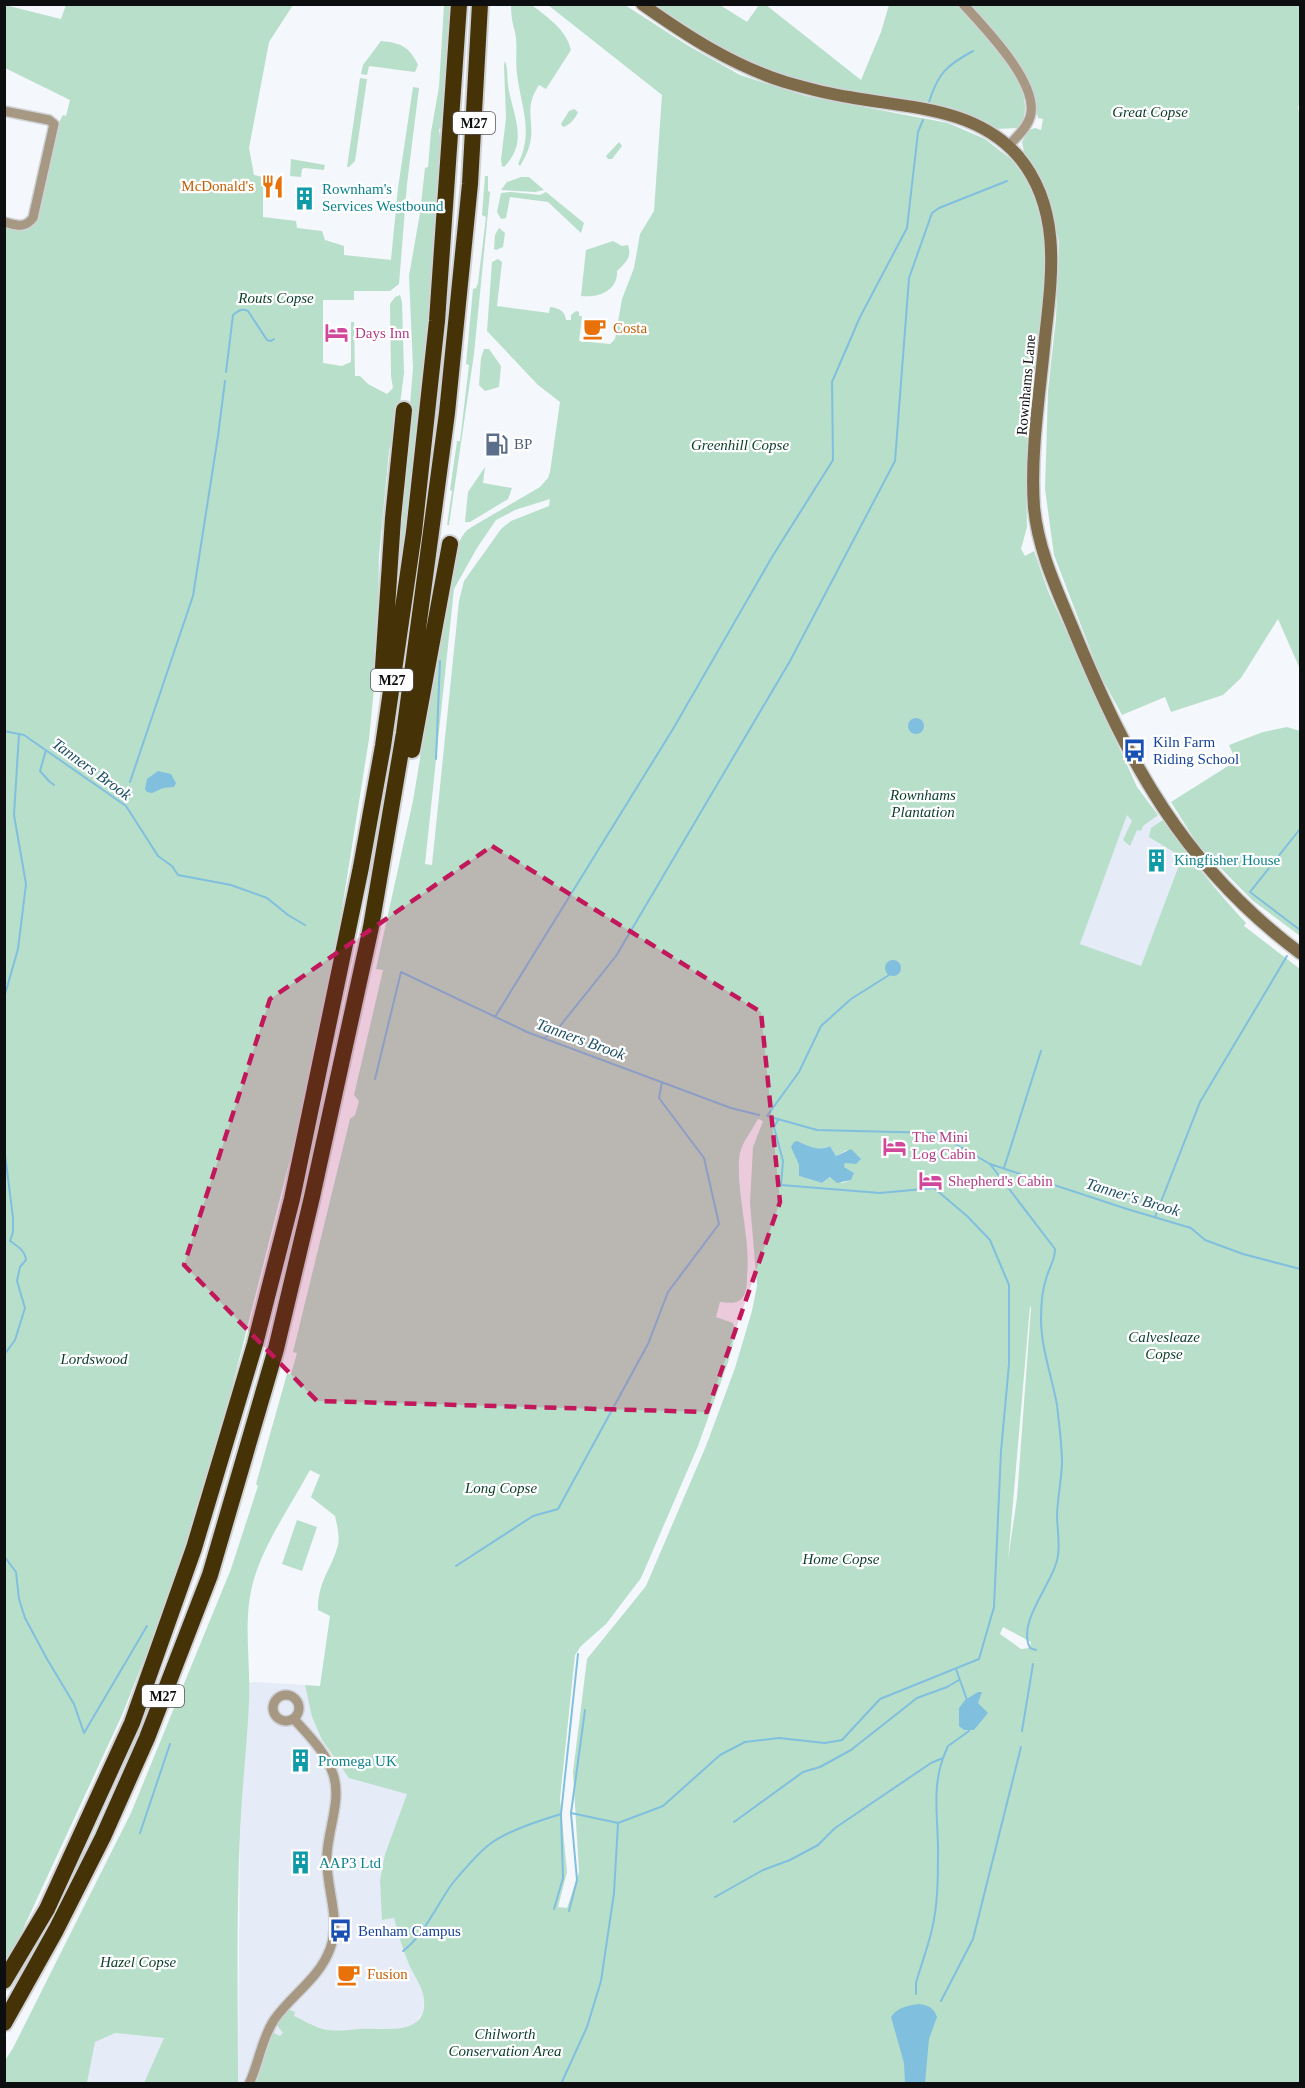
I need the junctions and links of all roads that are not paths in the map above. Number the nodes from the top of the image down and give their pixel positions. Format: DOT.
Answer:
graph roads {
  1 [pos="459,4"];
  2 [pos="480,4"];
  3 [pos="642,4"];
  4 [pos="963,4"];
  5 [pos="4,111"];
  6 [pos="1008,146"];
  7 [pos="4,222"];
  8 [pos="404,410"];
  9 [pos="450,544"];
  10 [pos="383,746"];
  11 [pos="371,927"];
  12 [pos="1300,953"];
  13 [pos="294,1719"];
  14 [pos="4,1981"];
  15 [pos="4,2023"];
  16 [pos="249,2084"];
  1 -- 10 [label="highway, M27"];
  2 -- 11 [label="highway, M27"];
  3 -- 6 [label="street, Rownhams Lane"];
  4 -- 6 [label="street"];
  5 -- 7 [label="street"];
  6 -- 12 [label="street, Rownhams Lane"];
  8 -- 10 [label="highway, M27"];
  9 -- 11 [label="highway, M27"];
  10 -- 14 [label="highway, M27"];
  11 -- 15 [label="highway, M27"];
  13 -- 16 [label="street"];
}
